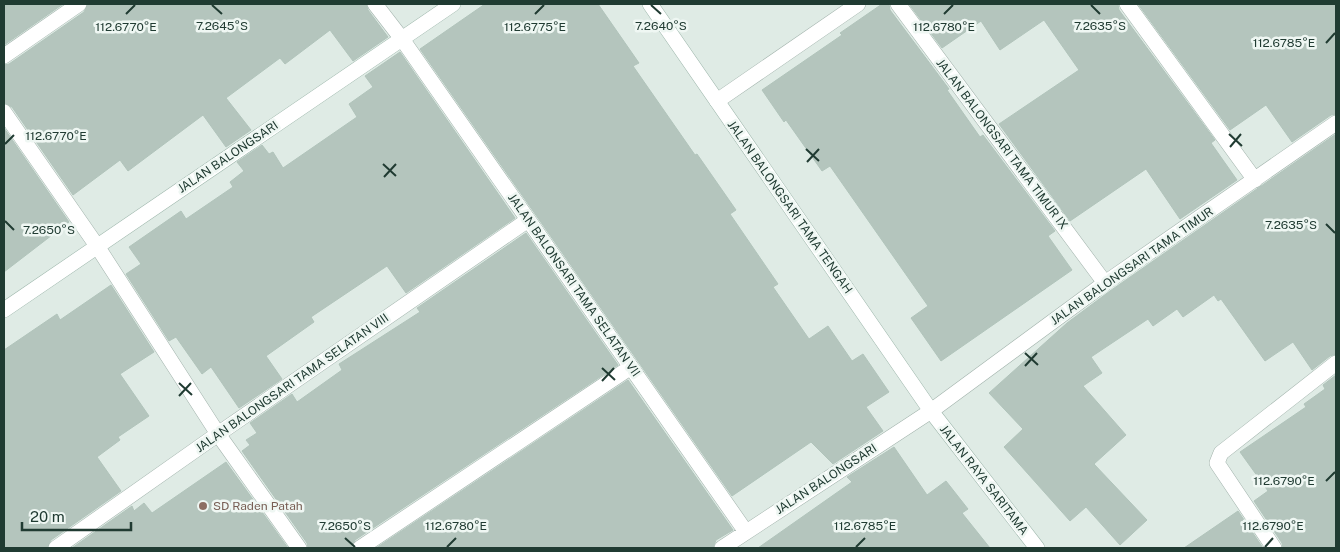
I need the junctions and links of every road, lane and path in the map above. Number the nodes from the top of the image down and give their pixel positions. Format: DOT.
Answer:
graph roads {
  1 [pos="79,4"];
  2 [pos="376,4"];
  3 [pos="453,4"];
  4 [pos="650,4"];
  5 [pos="858,4"];
  6 [pos="898,4"];
  7 [pos="1127,4"];
  8 [pos="402,39"];
  9 [pos="4,56"];
  10 [pos="717,102"];
  11 [pos="4,112"];
  12 [pos="1336,123"];
  13 [pos="1255,180"];
  14 [pos="528,220"];
  15 [pos="97,246"];
  16 [pos="1105,283"];
  17 [pos="4,310"];
  18 [pos="1336,363"];
  19 [pos="631,367"];
  20 [pos="931,411"];
  21 [pos="218,434"];
  22 [pos="746,532"];
  23 [pos="56,548"];
  24 [pos="299,548"];
  25 [pos="360,548"];
  26 [pos="722,548"];
  27 [pos="1037,548"];
  28 [pos="1274,548"];
  1 -- 9 [label="street"];
  2 -- 8 [label="street, JALAN BALONSARI TAMA SELATAN VII"];
  3 -- 8 [label="street, JALAN BALONGSARI"];
  4 -- 10 [label="street, JALAN BALONGSARI TAMA TENGAH"];
  5 -- 10 [label="street"];
  6 -- 16 [label="street, JALAN BALONGSARI TAMA TIMUR IX"];
  7 -- 13 [label="street"];
  8 -- 14 [label="street, JALAN BALONSARI TAMA SELATAN VII"];
  8 -- 15 [label="street, JALAN BALONGSARI"];
  10 -- 20 [label="street, JALAN BALONGSARI TAMA TENGAH"];
  11 -- 15 [label="street"];
  12 -- 13 [label="street, JALAN BALONGSARI TAMA TIMUR"];
  13 -- 16 [label="street, JALAN BALONGSARI TAMA TIMUR"];
  14 -- 19 [label="street, JALAN BALONSARI TAMA SELATAN VII"];
  14 -- 21 [label="street, JALAN BALONGSARI TAMA SELATAN VIII"];
  15 -- 17 [label="street, JALAN BALONGSARI"];
  15 -- 21 [label="street"];
  16 -- 20 [label="street, JALAN BALONGSARI TAMA TIMUR"];
  18 -- 28 [label="street"];
  19 -- 22 [label="street, JALAN BALONSARI TAMA SELATAN VII"];
  19 -- 25 [label="street"];
  20 -- 22 [label="street, JALAN BALONGSARI"];
  20 -- 27 [label="street, JALAN RAYA SARITAMA"];
  21 -- 23 [label="street, JALAN BALONGSARI TAMA SELATAN VIII"];
  21 -- 24 [label="street"];
  22 -- 26 [label="street, JALAN BALONGSARI"];
}
